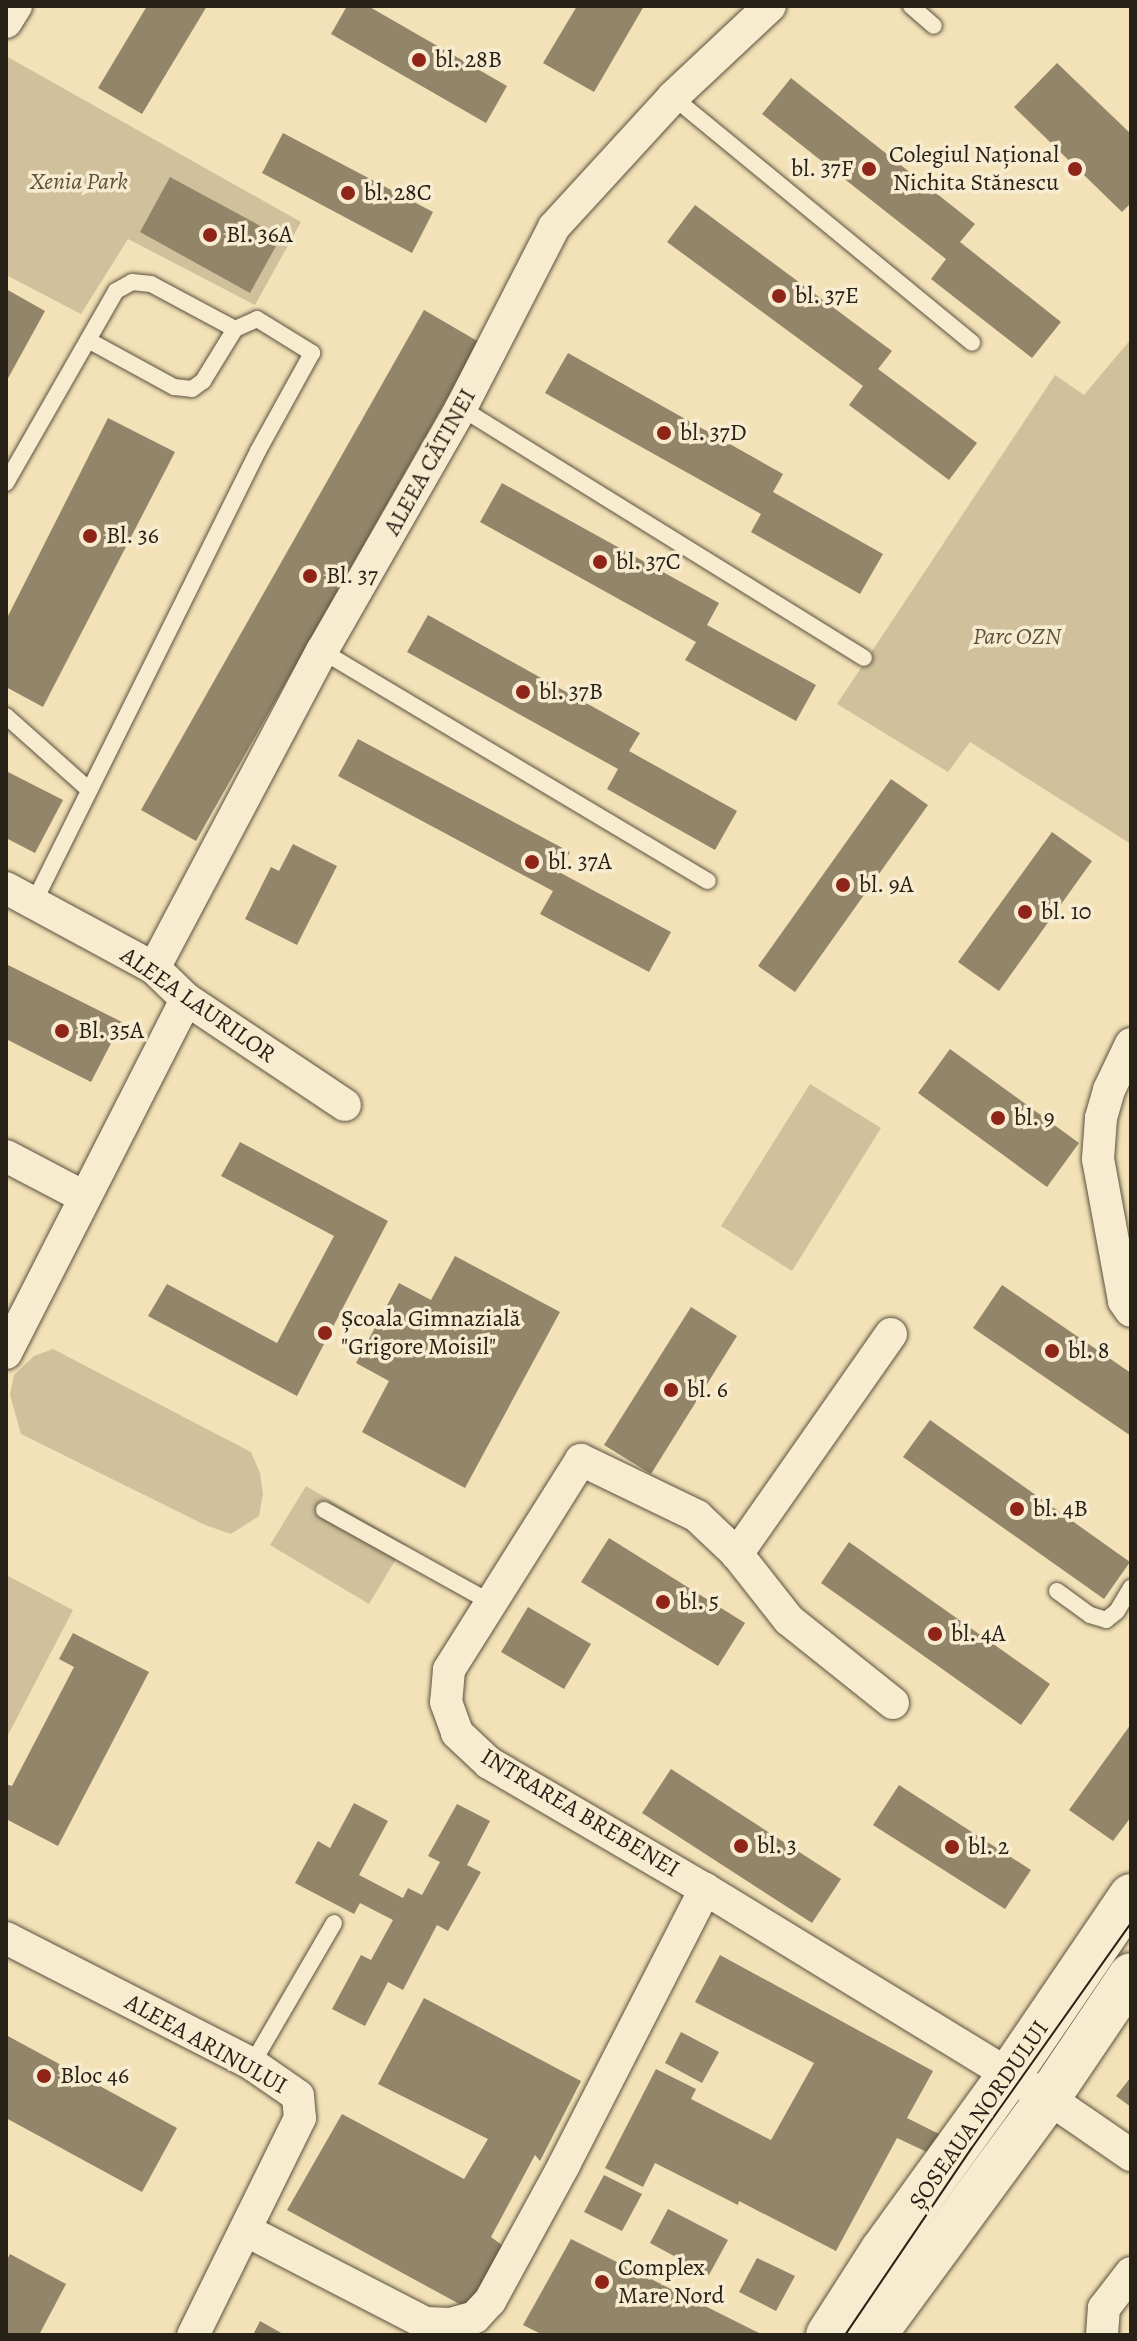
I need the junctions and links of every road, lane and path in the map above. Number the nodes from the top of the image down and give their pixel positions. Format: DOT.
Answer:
graph roads {
  1 [pos="16,6"];
  2 [pos="770,6"];
  3 [pos="911,6"];
  4 [pos="6,22"];
  5 [pos="934,26"];
  6 [pos="673,97"];
  7 [pos="235,329"];
  8 [pos="88,340"];
  9 [pos="972,343"];
  10 [pos="461,408"];
  11 [pos="6,483"];
  12 [pos="322,651"];
  13 [pos="864,658"];
  14 [pos="6,716"];
  15 [pos="89,790"];
  16 [pos="708,881"];
  17 [pos="20,895"];
  18 [pos="154,968"];
  19 [pos="186,999"];
  20 [pos="1131,1044"];
  21 [pos="345,1105"];
  22 [pos="6,1156"];
  23 [pos="84,1197"];
  24 [pos="1131,1311"];
  25 [pos="891,1334"];
  26 [pos="10,1345"];
  27 [pos="324,1510"];
  28 [pos="737,1554"];
  29 [pos="1131,1588"];
  30 [pos="1057,1591"];
  31 [pos="492,1603"];
  32 [pos="893,1703"];
  33 [pos="705,1889"];
  34 [pos="1131,1896"];
  35 [pos="334,1923"];
  36 [pos="6,1938"];
  37 [pos="1131,1975"];
  38 [pos="252,2064"];
  39 [pos="1008,2077"];
  40 [pos="1048,2098"];
  41 [pos="1131,2155"];
  42 [pos="247,2231"];
  43 [pos="1131,2273"];
  44 [pos="478,2326"];
  45 [pos="193,2335"];
  46 [pos="828,2335"];
  47 [pos="874,2335"];
  48 [pos="1102,2335"];
  1 -- 4 [label="street"];
  2 -- 6 [label="street, ALEEA CĂTINEI"];
  3 -- 5 [label="lane"];
  6 -- 9 [label="lane"];
  6 -- 10 [label="street, ALEEA CĂTINEI"];
  7 -- 8 [label="lane"];
  7 -- 8 [label="lane"];
  7 -- 15 [label="lane"];
  8 -- 11 [label="lane"];
  10 -- 12 [label="street, ALEEA CĂTINEI"];
  10 -- 13 [label="lane"];
  12 -- 16 [label="lane"];
  12 -- 18 [label="street, ALEEA CĂTINEI"];
  14 -- 15 [label="lane"];
  15 -- 17 [label="lane"];
  17 -- 18 [label="street, ALEEA LAURILOR"];
  18 -- 19 [label="street, ALEEA LAURILOR"];
  19 -- 21 [label="street, ALEEA LAURILOR"];
  19 -- 23 [label="street"];
  20 -- 24 [label="street"];
  22 -- 23 [label="street"];
  23 -- 26 [label="street"];
  25 -- 28 [label="street"];
  27 -- 31 [label="lane"];
  28 -- 31 [label="street, INTRAREA BREBENEI"];
  28 -- 32 [label="street"];
  29 -- 30 [label="lane"];
  31 -- 33 [label="street, INTRAREA BREBENEI"];
  33 -- 39 [label="street, INTRAREA BREBENEI"];
  33 -- 44 [label="street"];
  34 -- 39 [label="main road, ȘOSEAUA NORDULUI"];
  35 -- 38 [label="lane"];
  36 -- 38 [label="street, ALEEA ARINULUI"];
  37 -- 40 [label="main road, ȘOSEAUA NORDULUI"];
  38 -- 42 [label="street, ALEEA ARINULUI"];
  39 -- 40 [label="street, INTRAREA BREBENEI"];
  39 -- 46 [label="main road, ȘOSEAUA NORDULUI"];
  40 -- 41 [label="street, INTRAREA BREBENEI"];
  40 -- 47 [label="main road, ȘOSEAUA NORDULUI"];
  42 -- 44 [label="street"];
  42 -- 45 [label="street, ALEEA ARINULUI"];
  43 -- 48 [label="street"];
}
